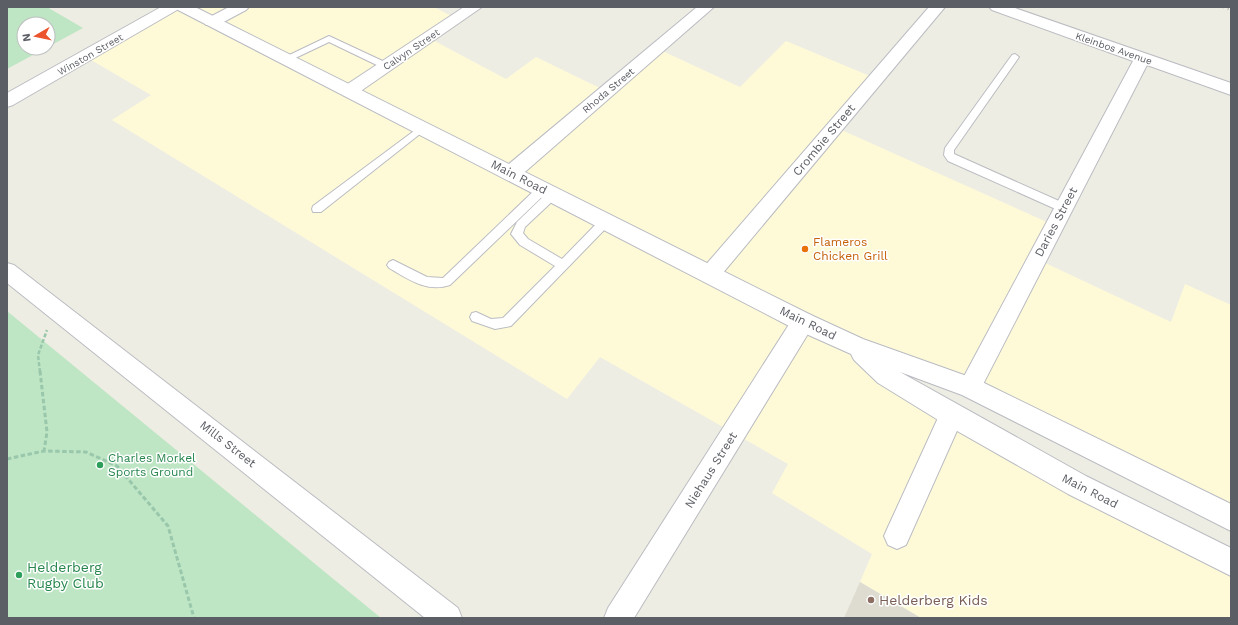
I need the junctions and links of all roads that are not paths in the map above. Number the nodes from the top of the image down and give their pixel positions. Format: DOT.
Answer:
graph roads {
  1 [pos="172,7"];
  2 [pos="182,7"];
  3 [pos="241,7"];
  4 [pos="474,7"];
  5 [pos="706,7"];
  6 [pos="937,7"];
  7 [pos="997,7"];
  8 [pos="212,22"];
  9 [pos="1015,56"];
  10 [pos="1143,58"];
  11 [pos="286,60"];
  12 [pos="386,66"];
  13 [pos="1231,89"];
  14 [pos="349,91"];
  15 [pos="7,101"];
  16 [pos="422,128"];
  17 [pos="511,173"];
  18 [pos="548,192"];
  19 [pos="1064,208"];
  20 [pos="317,209"];
  21 [pos="606,221"];
  22 [pos="393,265"];
  23 [pos="564,265"];
  24 [pos="7,271"];
  25 [pos="710,274"];
  26 [pos="476,317"];
  27 [pos="803,322"];
  28 [pos="855,346"];
  29 [pos="970,387"];
  30 [pos="952,415"];
  31 [pos="1231,518"];
  32 [pos="897,536"];
  33 [pos="1231,562"];
  34 [pos="433,612"];
  35 [pos="618,618"];
  1 -- 15 [label="street, Winston Street"];
  2 -- 8 [label="street, Main Road"];
  3 -- 8 [label="street"];
  4 -- 12 [label="street, Calvyn Street"];
  5 -- 17 [label="street, Rhoda Street"];
  6 -- 25 [label="street, Crombie Street"];
  7 -- 10 [label="street, Kleinbos Avenue"];
  8 -- 11 [label="street, Main Road"];
  9 -- 19 [label="lane"];
  10 -- 13 [label="street, Kleinbos Avenue"];
  10 -- 19 [label="street, Daries Street"];
  11 -- 12 [label="lane"];
  11 -- 14 [label="street, Main Road"];
  12 -- 14 [label="street, Calvyn Street"];
  14 -- 16 [label="street, Main Road"];
  16 -- 17 [label="street, Main Road"];
  16 -- 20 [label="lane"];
  17 -- 18 [label="street, Main Road"];
  18 -- 21 [label="street, Main Road"];
  18 -- 22 [label="lane"];
  18 -- 23 [label="lane"];
  19 -- 29 [label="street, Daries Street"];
  21 -- 23 [label="lane"];
  21 -- 25 [label="street, Main Road"];
  23 -- 26 [label="lane"];
  24 -- 34 [label="street, Mills Street"];
  25 -- 27 [label="street, Main Road"];
  27 -- 28 [label="street, Main Road"];
  27 -- 35 [label="street, Niehaus Street"];
  28 -- 29 [label="street, Main Road"];
  28 -- 30 [label="street, Main Road"];
  29 -- 31 [label="street, Main Road"];
  30 -- 32 [label="street"];
  30 -- 33 [label="street, Main Road"];
}
